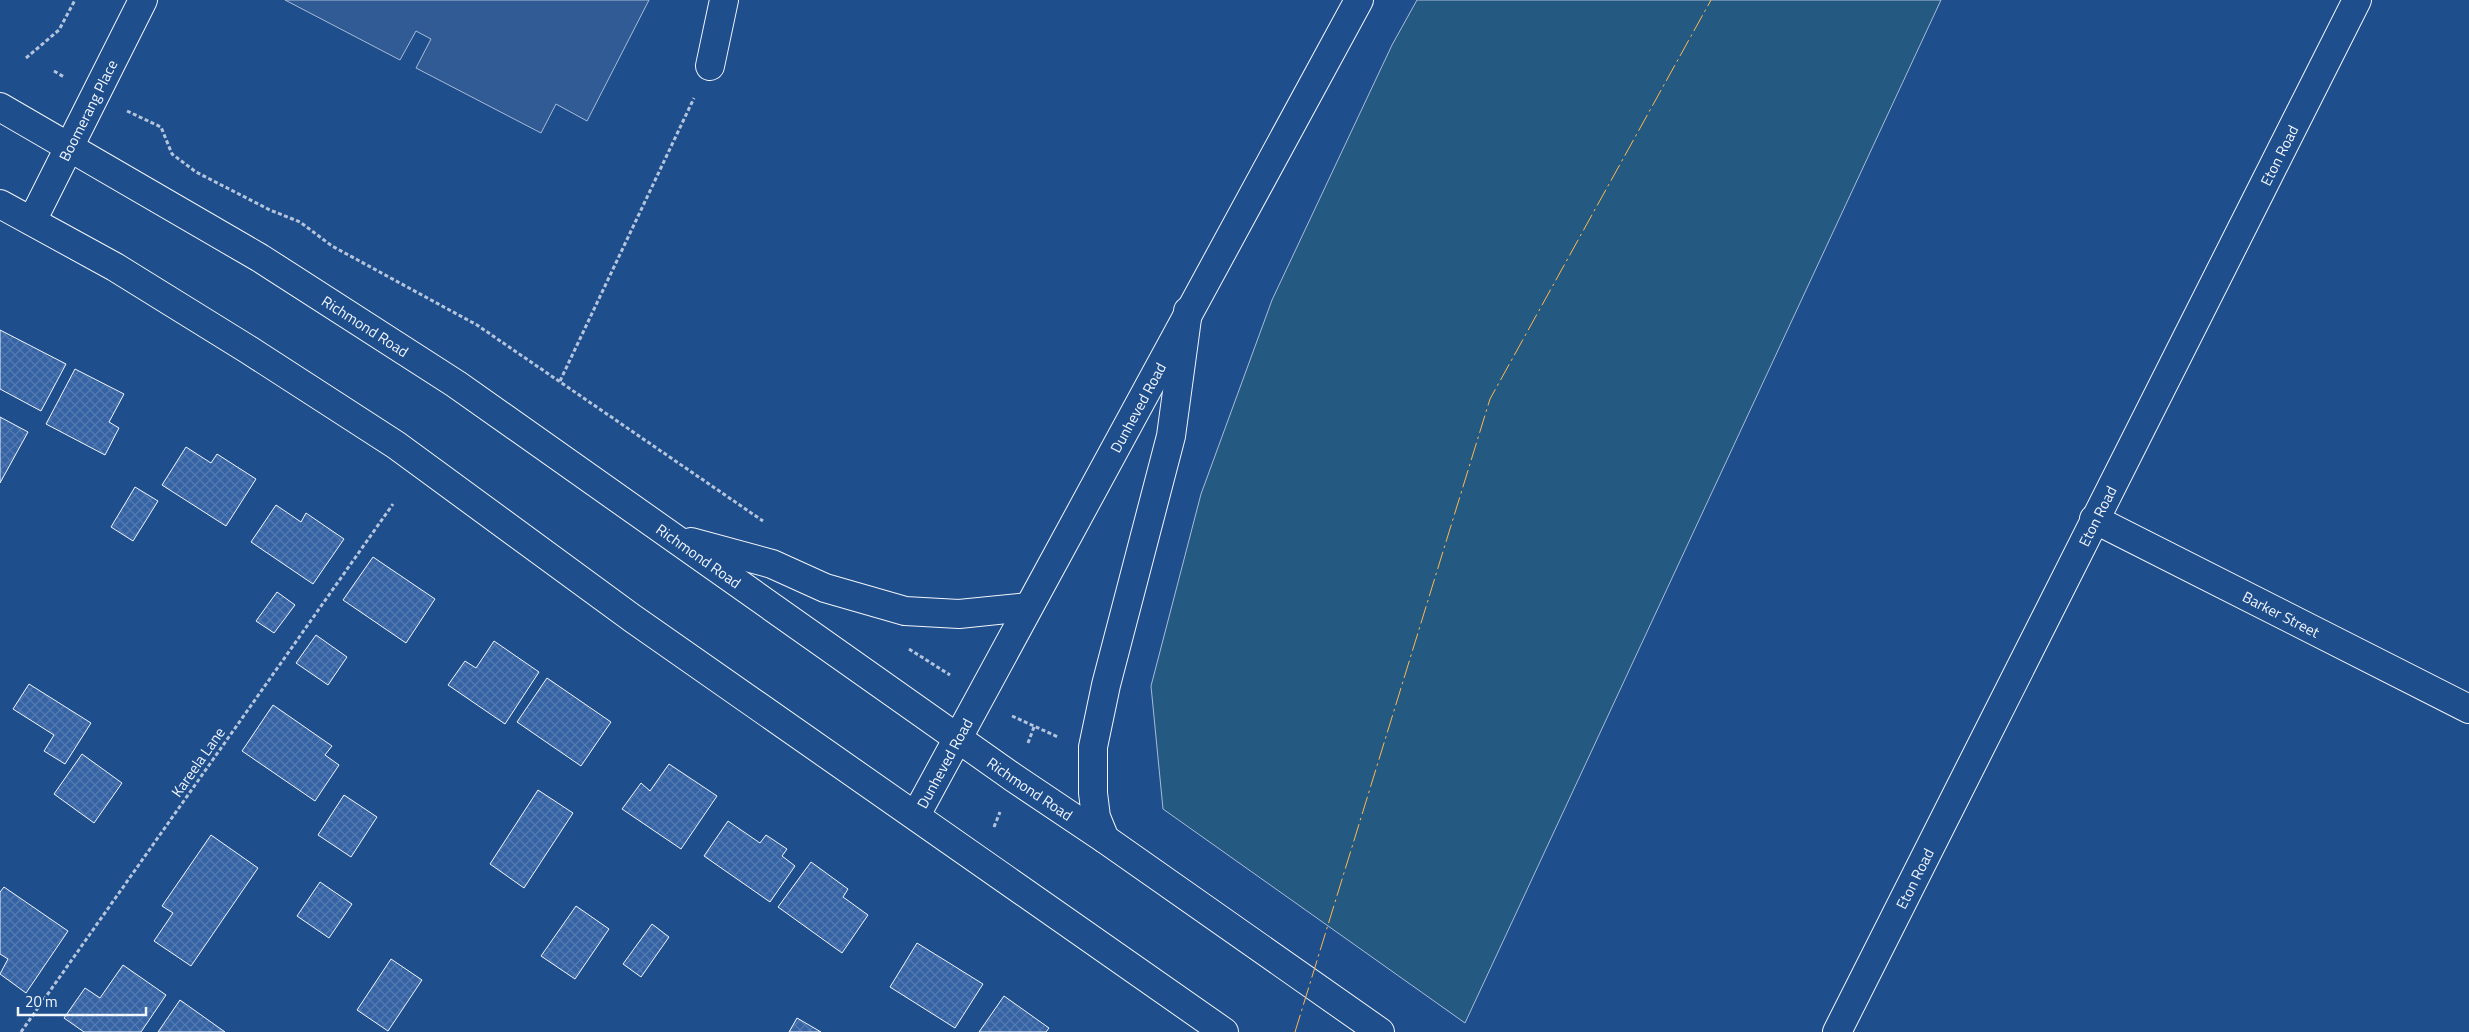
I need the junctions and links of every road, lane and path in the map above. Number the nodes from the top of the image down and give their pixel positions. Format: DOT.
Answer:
graph roads {
  1 [pos="75,0"];
  2 [pos="143,0"];
  3 [pos="724,0"];
  4 [pos="1359,0"];
  5 [pos="2357,0"];
  6 [pos="26,58"];
  7 [pos="710,66"];
  8 [pos="0,107"];
  9 [pos="145,121"];
  10 [pos="69,146"];
  11 [pos="0,204"];
  12 [pos="32,221"];
  13 [pos="1188,311"];
  14 [pos="560,381"];
  15 [pos="392,504"];
  16 [pos="2094,519"];
  17 [pos="765,523"];
  18 [pos="672,537"];
  19 [pos="1028,607"];
  20 [pos="2469,709"];
  21 [pos="1021,722"];
  22 [pos="1034,727"];
  23 [pos="958,738"];
  24 [pos="1029,741"];
  25 [pos="1066,741"];
  26 [pos="916,816"];
  27 [pos="1105,839"];
  28 [pos="21,1032"];
  29 [pos="1224,1032"];
  30 [pos="1380,1032"];
  31 [pos="1836,1032"];
  1 -- 6 [label="path"];
  2 -- 10 [label="main road, Boomerang Place"];
  3 -- 7 [label="main road"];
  4 -- 13 [label="main road, Dunheved Road"];
  5 -- 16 [label="main road, Eton Road"];
  7 -- 14 [label="path"];
  8 -- 10 [label="main road, Richmond Road"];
  9 -- 14 [label="path"];
  10 -- 12 [label="main road, Boomerang Place"];
  10 -- 18 [label="main road, Richmond Road"];
  11 -- 12 [label="main road"];
  12 -- 26 [label="main road"];
  13 -- 19 [label="main road, Dunheved Road"];
  13 -- 27 [label="main road"];
  14 -- 17 [label="path"];
  15 -- 28 [label="path, Kareela Lane"];
  16 -- 20 [label="main road, Barker Street"];
  16 -- 31 [label="main road, Eton Road"];
  18 -- 19 [label="main road"];
  18 -- 23 [label="main road, Richmond Road"];
  19 -- 23 [label="main road, Dunheved Road"];
  21 -- 22 [label="path"];
  22 -- 24 [label="path"];
  22 -- 25 [label="path"];
  23 -- 26 [label="main road, Dunheved Road"];
  23 -- 27 [label="main road, Richmond Road"];
  26 -- 29 [label="main road"];
  27 -- 30 [label="main road, Richmond Road"];
}
